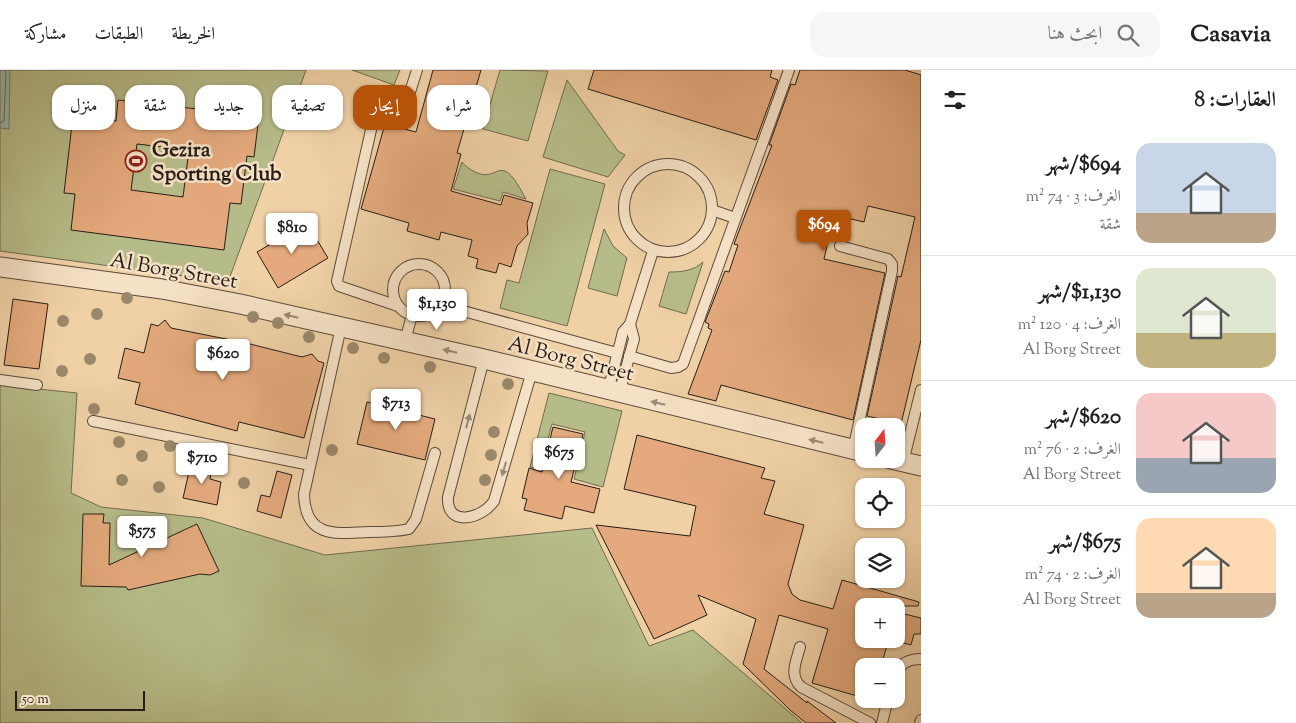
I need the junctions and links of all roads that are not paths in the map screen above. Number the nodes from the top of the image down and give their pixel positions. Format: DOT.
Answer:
graph roads {
  1 [pos="417,70"];
  2 [pos="789,70"];
  3 [pos="712,210"];
  4 [pos="736,218"];
  5 [pos="840,246"];
  6 [pos="653,251"];
  7 [pos="0,267"];
  8 [pos="441,305"];
  9 [pos="398,306"];
  10 [pos="412,315"];
  11 [pos="630,324"];
  12 [pos="341,327"];
  13 [pos="405,341"];
  14 [pos="617,354"];
  15 [pos="629,356"];
  16 [pos="484,359"];
  17 [pos="532,371"];
  18 [pos="0,380"];
  19 [pos="37,385"];
  20 [pos="921,390"];
  21 [pos="613,392"];
  22 [pos="864,418"];
  23 [pos="93,420"];
  24 [pos="905,437"];
  25 [pos="855,450"];
  26 [pos="435,453"];
  27 [pos="905,462"];
  28 [pos="310,465"];
  29 [pos="921,466"];
  30 [pos="800,647"];
  31 [pos="921,660"];
  32 [pos="905,662"];
  33 [pos="886,708"];
  34 [pos="870,723"];
  35 [pos="882,723"];
  1 -- 9 [label="lane"];
  2 -- 4 [label="lane"];
  3 -- 4 [label="lane"];
  3 -- 6 [label="lane"];
  3 -- 6 [label="lane"];
  4 -- 15 [label="lane"];
  5 -- 22 [label="lane"];
  6 -- 11 [label="lane"];
  12 -- 7 [label="street, Al Borg Street, one-way"];
  8 -- 9 [label="lane"];
  8 -- 10 [label="lane"];
  8 -- 14 [label="lane"];
  9 -- 10 [label="lane"];
  10 -- 13 [label="lane"];
  11 -- 14 [label="lane"];
  11 -- 15 [label="lane"];
  12 -- 13 [label="street, Al Borg Street"];
  12 -- 28 [label="lane"];
  16 -- 13 [label="street, Al Borg Street, one-way"];
  14 -- 21 [label="lane"];
  15 -- 21 [label="lane"];
  16 -- 17 [label="street, Al Borg Street"];
  17 -- 16 [label="lane, one-way"];
  17 -- 21 [label="street, Al Borg Street"];
  18 -- 19 [label="lane"];
  20 -- 24 [label="lane"];
  25 -- 21 [label="street, Al Borg Street, one-way"];
  23 -- 28 [label="lane"];
  26 -- 28 [label="lane"];
  27 -- 29 [label="street"];
  30 -- 34 [label="lane"];
  31 -- 32 [label="lane"];
  33 -- 35 [label="lane"];
}
